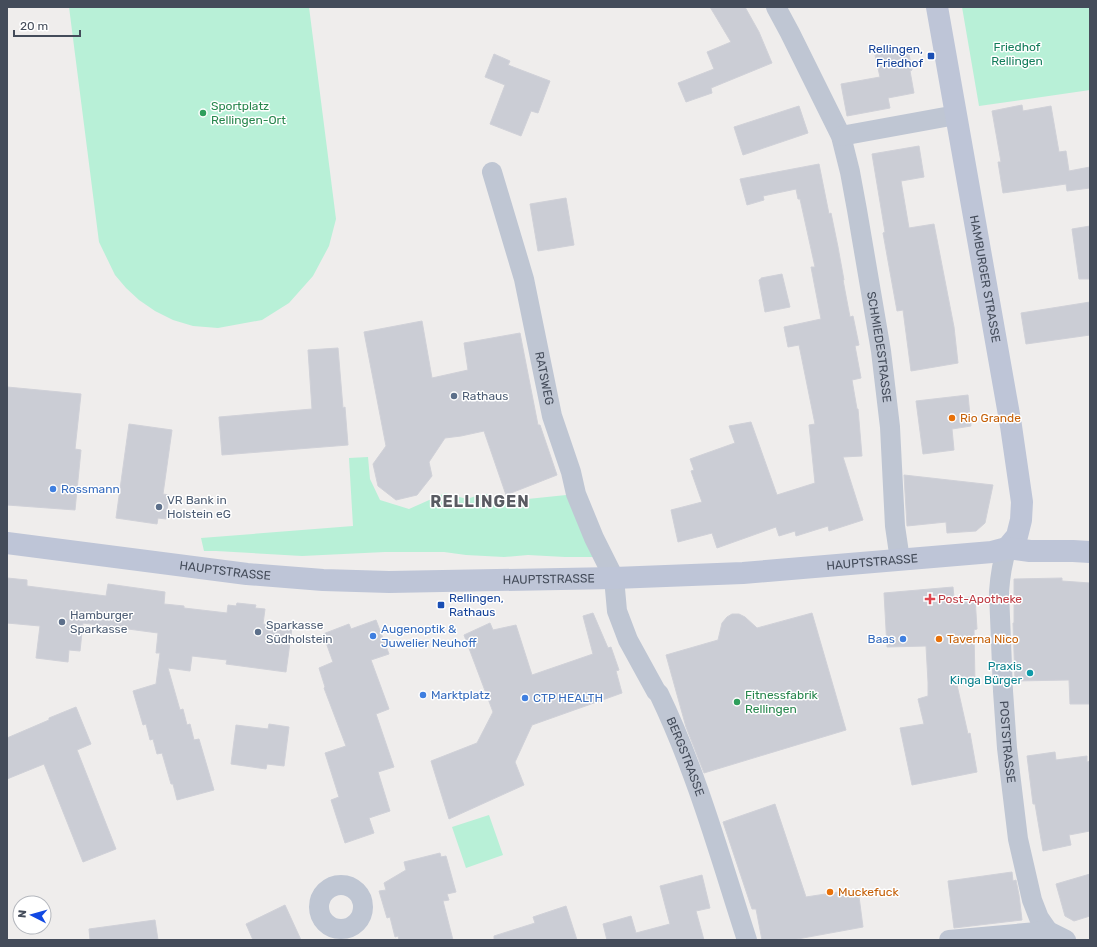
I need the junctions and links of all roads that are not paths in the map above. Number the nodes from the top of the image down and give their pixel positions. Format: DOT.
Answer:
graph roads {
  1 [pos="776,7"];
  2 [pos="938,7"];
  3 [pos="956,115"];
  4 [pos="841,136"];
  5 [pos="492,172"];
  6 [pos="7,543"];
  7 [pos="1007,548"];
  8 [pos="1090,552"];
  9 [pos="900,560"];
  10 [pos="614,578"];
  11 [pos="1048,931"];
  12 [pos="747,940"];
  13 [pos="949,940"];
  14 [pos="1066,940"];
  1 -- 4 [label="street, SCHMIEDESTRASSE"];
  2 -- 3 [label="main road, HAMBURGER STRASSE"];
  3 -- 4 [label="street"];
  3 -- 7 [label="main road, HAMBURGER STRASSE"];
  4 -- 9 [label="street, SCHMIEDESTRASSE"];
  5 -- 10 [label="street, RATSWEG"];
  6 -- 10 [label="main road, HAUPTSTRASSE"];
  7 -- 8 [label="main road, HAUPTSTRASSE"];
  7 -- 9 [label="main road, HAUPTSTRASSE"];
  7 -- 11 [label="street, POSTSTRASSE"];
  9 -- 10 [label="main road, HAUPTSTRASSE"];
  10 -- 12 [label="street, BERGSTRASSE"];
  11 -- 13 [label="street"];
  11 -- 14 [label="street"];
}
